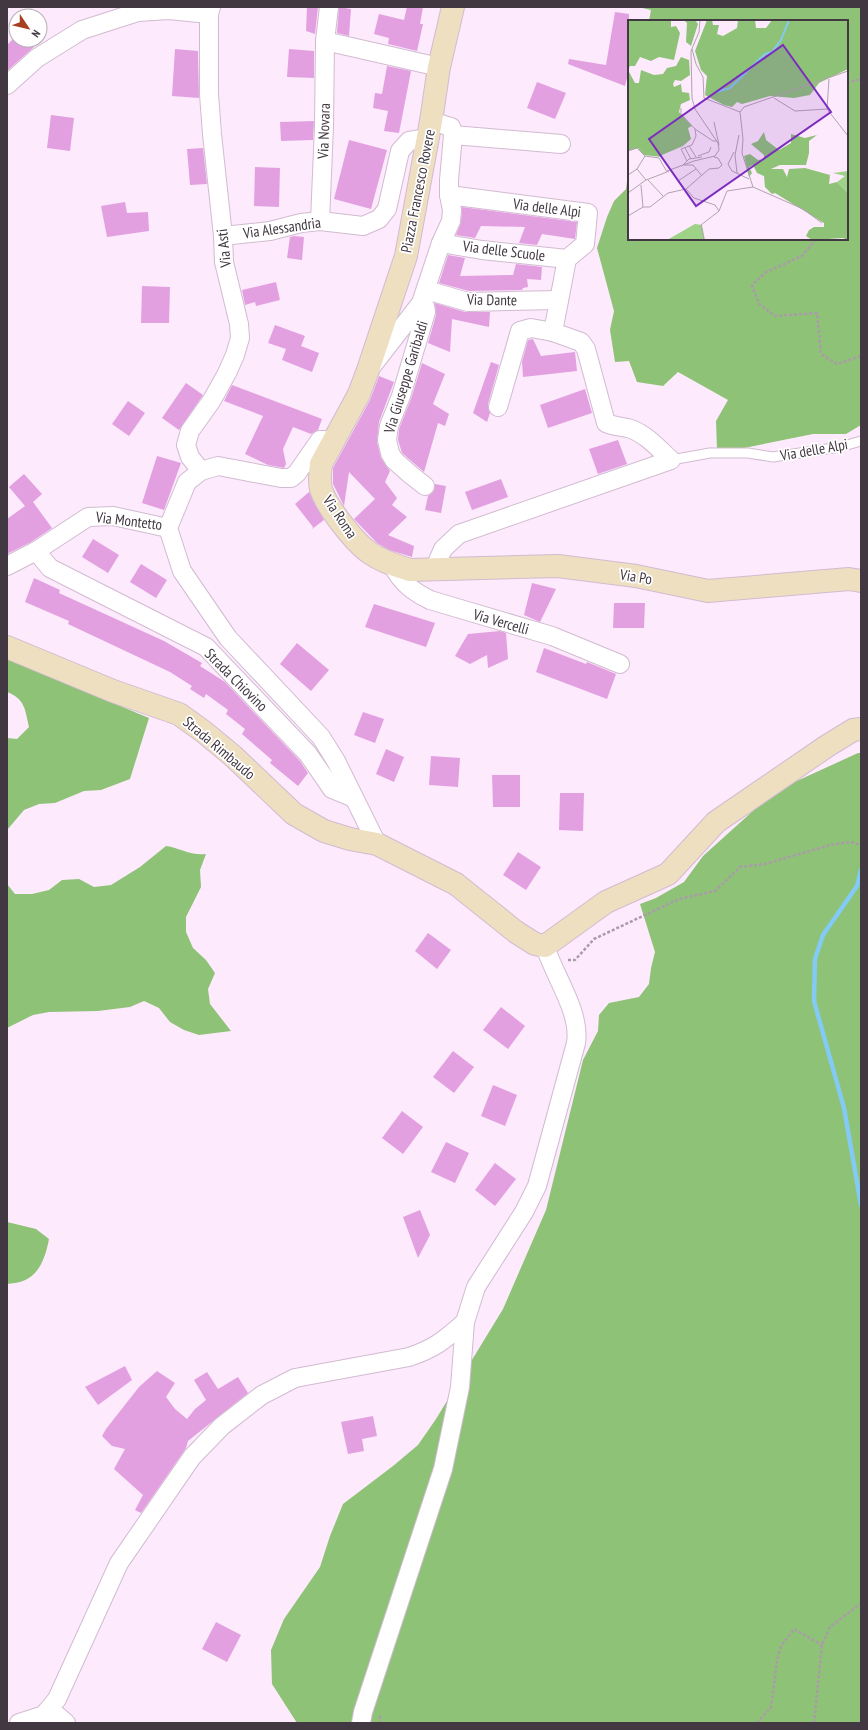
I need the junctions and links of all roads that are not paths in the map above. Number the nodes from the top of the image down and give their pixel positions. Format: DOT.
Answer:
graph roads {
  1 [pos="329,7"];
  2 [pos="453,7"];
  3 [pos="210,11"];
  4 [pos="325,41"];
  5 [pos="439,67"];
  6 [pos="7,85"];
  7 [pos="429,130"];
  8 [pos="453,134"];
  9 [pos="561,144"];
  10 [pos="449,195"];
  11 [pos="320,220"];
  12 [pos="223,236"];
  13 [pos="441,244"];
  14 [pos="567,259"];
  15 [pos="424,296"];
  16 [pos="559,300"];
  17 [pos="553,332"];
  18 [pos="368,370"];
  19 [pos="498,407"];
  20 [pos="861,441"];
  21 [pos="331,444"];
  22 [pos="671,460"];
  23 [pos="201,471"];
  24 [pos="425,486"];
  25 [pos="168,528"];
  26 [pos="36,551"];
  27 [pos="7,566"];
  28 [pos="401,568"];
  29 [pos="434,570"];
  30 [pos="861,581"];
  31 [pos="7,648"];
  32 [pos="620,664"];
  33 [pos="861,729"];
  34 [pos="354,798"];
  35 [pos="377,844"];
  36 [pos="547,953"];
  37 [pos="465,1322"];
  38 [pos="46,1712"];
  39 [pos="19,1723"];
  40 [pos="66,1723"];
  41 [pos="361,1723"];
  1 -- 4 [label="street, Via Novara"];
  2 -- 5 [label="street, Piazza Francesco Rovere"];
  3 -- 6 [label="street"];
  3 -- 12 [label="street, Via Asti"];
  4 -- 5 [label="street"];
  4 -- 11 [label="street, Via Novara"];
  5 -- 7 [label="street, Piazza Francesco Rovere"];
  7 -- 8 [label="street"];
  7 -- 11 [label="street, Via Alessandria"];
  7 -- 18 [label="street, Piazza Francesco Rovere"];
  8 -- 9 [label="street"];
  8 -- 10 [label="street"];
  10 -- 13 [label="street"];
  10 -- 14 [label="street, Via delle Alpi"];
  11 -- 12 [label="street, Via Alessandria"];
  12 -- 23 [label="street, Via Asti"];
  13 -- 14 [label="street, Via delle Scuole"];
  13 -- 15 [label="street"];
  14 -- 16 [label="street"];
  15 -- 16 [label="street, Via Dante"];
  15 -- 18 [label="street"];
  15 -- 24 [label="street, Via Giuseppe Garibaldi"];
  16 -- 17 [label="street"];
  17 -- 19 [label="street"];
  17 -- 22 [label="street"];
  18 -- 21 [label="street, Via Roma"];
  20 -- 22 [label="lane, Via delle Alpi"];
  21 -- 23 [label="street"];
  21 -- 28 [label="street, Via Roma"];
  22 -- 29 [label="street, Via delle Alpi"];
  23 -- 25 [label="street, Via Montetto"];
  25 -- 26 [label="street, Via Montetto"];
  25 -- 34 [label="street, Strada Chiovino"];
  26 -- 27 [label="street, Via Montetto"];
  26 -- 34 [label="street, Strada Chiovino"];
  28 -- 29 [label="street, Via Po"];
  28 -- 32 [label="street, Via Vercelli"];
  29 -- 30 [label="street, Via Po"];
  31 -- 35 [label="street, Strada Rimbaudo"];
  33 -- 36 [label="street"];
  34 -- 35 [label="street, Strada Chiovino"];
  35 -- 36 [label="street, Strada Rimbaudo"];
  36 -- 37 [label="street"];
  37 -- 38 [label="street"];
  37 -- 41 [label="street"];
  38 -- 39 [label="street"];
  38 -- 40 [label="street"];
}
